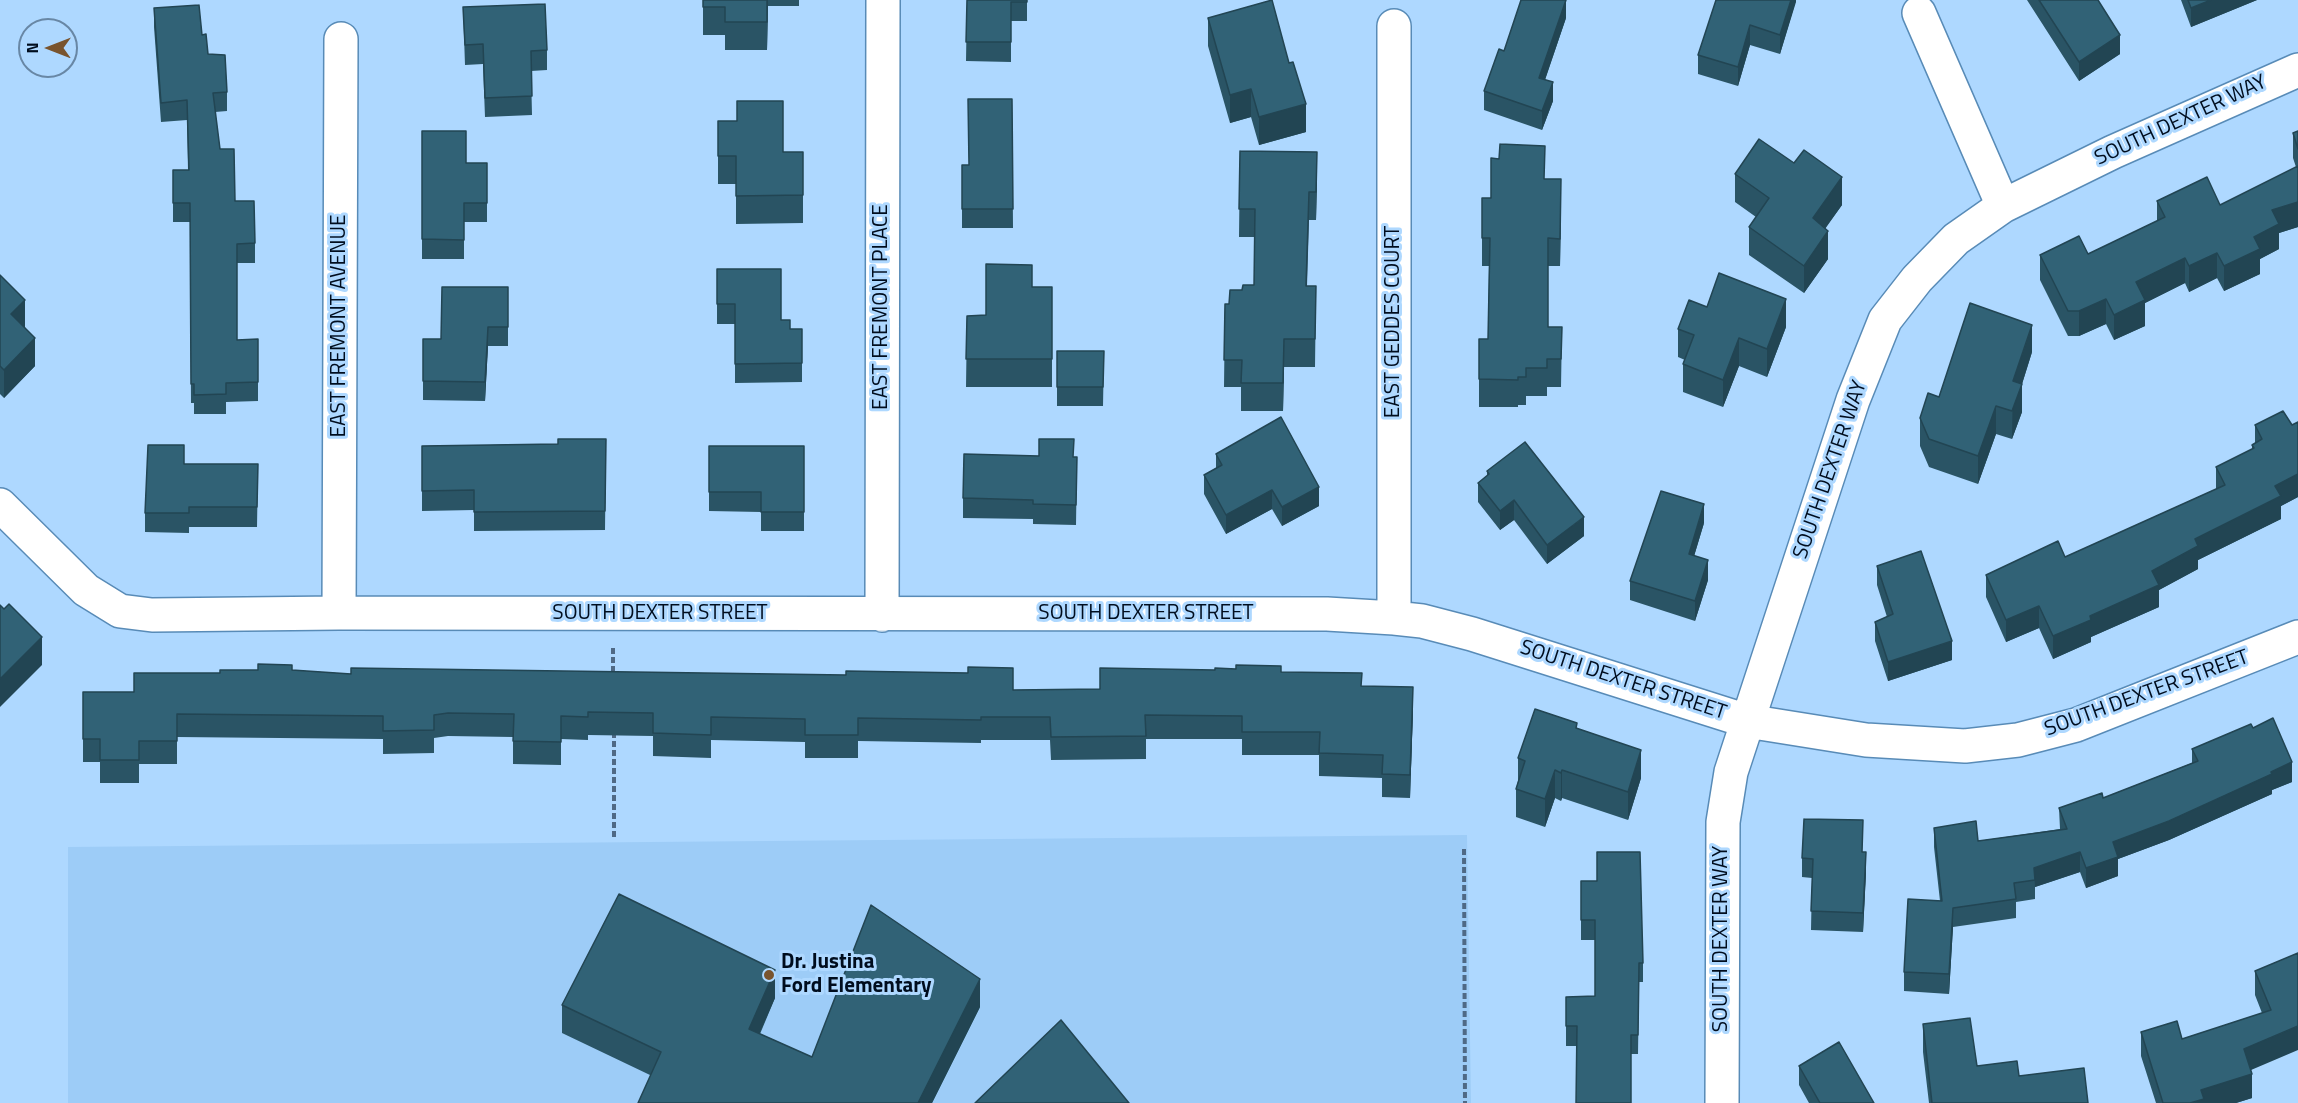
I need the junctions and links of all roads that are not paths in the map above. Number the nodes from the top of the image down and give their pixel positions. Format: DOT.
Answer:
graph roads {
  1 [pos="883,0"];
  2 [pos="1919,13"];
  3 [pos="1394,26"];
  4 [pos="340,39"];
  5 [pos="2298,70"];
  6 [pos="2003,206"];
  7 [pos="0,505"];
  8 [pos="339,613"];
  9 [pos="882,615"];
  10 [pos="1395,618"];
  11 [pos="2298,637"];
  12 [pos="1747,721"];
  13 [pos="1722,1103"];
  1 -- 9 [label="street, EAST FREMONT PLACE"];
  2 -- 6 [label="street"];
  3 -- 10 [label="street, EAST GEDDES COURT"];
  4 -- 8 [label="street, EAST FREMONT AVENUE"];
  5 -- 6 [label="street, SOUTH DEXTER WAY"];
  6 -- 12 [label="street, SOUTH DEXTER WAY"];
  7 -- 8 [label="street, SOUTH DEXTER STREET"];
  8 -- 9 [label="street, SOUTH DEXTER STREET"];
  9 -- 10 [label="street, SOUTH DEXTER STREET"];
  10 -- 12 [label="street, SOUTH DEXTER STREET"];
  11 -- 12 [label="street, SOUTH DEXTER STREET"];
  12 -- 13 [label="street, SOUTH DEXTER WAY"];
}
